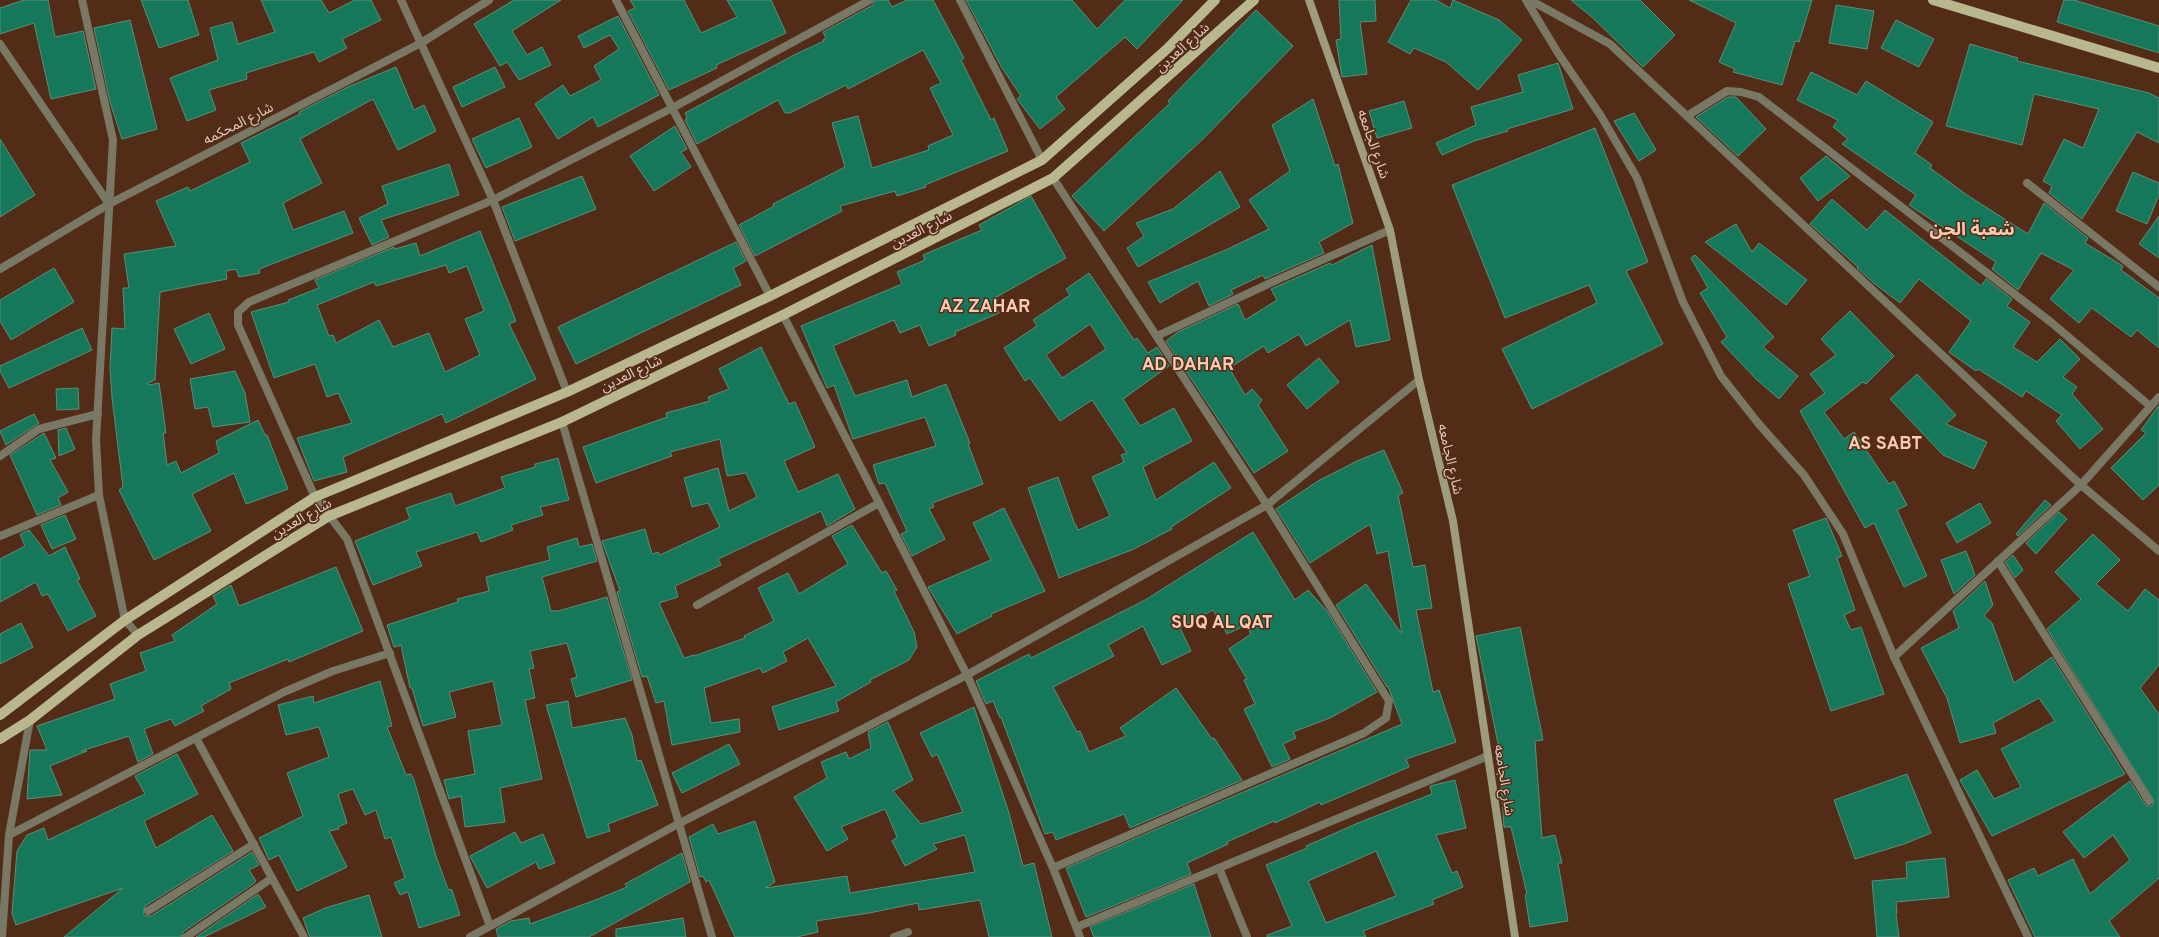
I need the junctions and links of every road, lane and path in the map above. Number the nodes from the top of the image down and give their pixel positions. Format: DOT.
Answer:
graph roads {
  1 [pos="82,0"];
  2 [pos="401,0"];
  3 [pos="489,0"];
  4 [pos="616,0"];
  5 [pos="870,0"];
  6 [pos="960,0"];
  7 [pos="1215,0"];
  8 [pos="1254,0"];
  9 [pos="1309,0"];
  10 [pos="1526,0"];
  11 [pos="1530,0"];
  12 [pos="1933,0"];
  13 [pos="421,43"];
  14 [pos="0,44"];
  15 [pos="2159,68"];
  16 [pos="674,107"];
  17 [pos="1687,116"];
  18 [pos="1042,160"];
  19 [pos="1053,178"];
  20 [pos="2027,183"];
  21 [pos="493,200"];
  22 [pos="109,204"];
  23 [pos="1390,230"];
  24 [pos="0,269"];
  25 [pos="2159,287"];
  26 [pos="770,296"];
  27 [pos="783,316"];
  28 [pos="1157,336"];
  29 [pos="1419,380"];
  30 [pos="566,392"];
  31 [pos="2159,397"];
  32 [pos="2150,406"];
  33 [pos="98,414"];
  34 [pos="562,422"];
  35 [pos="0,456"];
  36 [pos="2081,485"];
  37 [pos="99,495"];
  38 [pos="316,497"];
  39 [pos="879,503"];
  40 [pos="1267,504"];
  41 [pos="329,516"];
  42 [pos="0,536"];
  43 [pos="2159,551"];
  44 [pos="1998,561"];
  45 [pos="698,605"];
  46 [pos="125,620"];
  47 [pos="138,636"];
  48 [pos="390,653"];
  49 [pos="1894,657"];
  50 [pos="967,675"];
  51 [pos="0,715"];
  52 [pos="30,720"];
  53 [pos="196,738"];
  54 [pos="0,739"];
  55 [pos="1488,756"];
  56 [pos="2149,801"];
  57 [pos="678,824"];
  58 [pos="9,835"];
  59 [pos="254,844"];
  60 [pos="1053,868"];
  61 [pos="1219,868"];
  62 [pos="272,878"];
  63 [pos="148,911"];
  64 [pos="490,926"];
  65 [pos="1077,928"];
  66 [pos="908,932"];
  67 [pos="2,937"];
  68 [pos="186,937"];
  69 [pos="304,937"];
  70 [pos="470,937"];
  71 [pos="712,937"];
  72 [pos="894,937"];
  73 [pos="1080,937"];
  74 [pos="1247,937"];
  75 [pos="1515,937"];
  76 [pos="2028,937"];
  1 -- 22 [label="street"];
  2 -- 13 [label="street"];
  3 -- 13 [label="street, شارع المحكمه"];
  4 -- 16 [label="street"];
  5 -- 16 [label="street"];
  6 -- 18 [label="street"];
  7 -- 18 [label="main road, شارع العدين"];
  8 -- 19 [label="main road, شارع العدين"];
  9 -- 23 [label="street, شارع الجامعه"];
  10 -- 49 [label="street"];
  11 -- 17 [label="street"];
  12 -- 15 [label="main road"];
  13 -- 21 [label="street"];
  13 -- 22 [label="street, شارع المحكمه"];
  14 -- 22 [label="street"];
  16 -- 21 [label="street"];
  16 -- 26 [label="street"];
  17 -- 32 [label="street"];
  17 -- 36 [label="street"];
  18 -- 26 [label="main road, شارع العدين"];
  19 -- 27 [label="main road, شارع العدين"];
  19 -- 28 [label="street"];
  20 -- 25 [label="street"];
  21 -- 30 [label="street"];
  21 -- 38 [label="street"];
  22 -- 24 [label="street, شارع المحكمه"];
  22 -- 33 [label="street"];
  23 -- 28 [label="street"];
  23 -- 29 [label="street, شارع الجامعه"];
  26 -- 30 [label="main road, شارع العدين"];
  27 -- 34 [label="main road, شارع العدين"];
  27 -- 39 [label="street"];
  28 -- 40 [label="street"];
  29 -- 40 [label="street"];
  29 -- 55 [label="street, شارع الجامعه"];
  30 -- 38 [label="main road, شارع العدين"];
  31 -- 32 [label="street"];
  32 -- 36 [label="street"];
  33 -- 35 [label="street"];
  33 -- 37 [label="street"];
  34 -- 41 [label="main road, شارع العدين"];
  34 -- 57 [label="street"];
  36 -- 43 [label="street"];
  36 -- 44 [label="street"];
  37 -- 42 [label="street"];
  37 -- 46 [label="street"];
  38 -- 41 [label="street"];
  38 -- 46 [label="main road, شارع العدين"];
  39 -- 45 [label="street"];
  39 -- 50 [label="street"];
  40 -- 50 [label="street"];
  40 -- 60 [label="street"];
  41 -- 47 [label="main road, شارع العدين"];
  41 -- 48 [label="street"];
  44 -- 49 [label="street"];
  44 -- 56 [label="street"];
  46 -- 47 [label="street"];
  46 -- 51 [label="main road, شارع العدين"];
  47 -- 52 [label="main road, شارع العدين"];
  48 -- 53 [label="street"];
  48 -- 64 [label="street"];
  49 -- 76 [label="street"];
  50 -- 57 [label="street"];
  50 -- 60 [label="street"];
  52 -- 54 [label="main road, شارع العدين"];
  52 -- 58 [label="street"];
  53 -- 58 [label="street"];
  53 -- 59 [label="street"];
  55 -- 61 [label="street"];
  55 -- 75 [label="street, شارع الجامعه"];
  57 -- 64 [label="street"];
  57 -- 71 [label="street"];
  58 -- 67 [label="street"];
  59 -- 62 [label="street"];
  59 -- 63 [label="street"];
  60 -- 65 [label="street"];
  61 -- 65 [label="street"];
  61 -- 74 [label="street"];
  62 -- 68 [label="street"];
  62 -- 69 [label="street"];
  64 -- 70 [label="street"];
  65 -- 73 [label="street"];
  66 -- 72 [label="street"];
}
